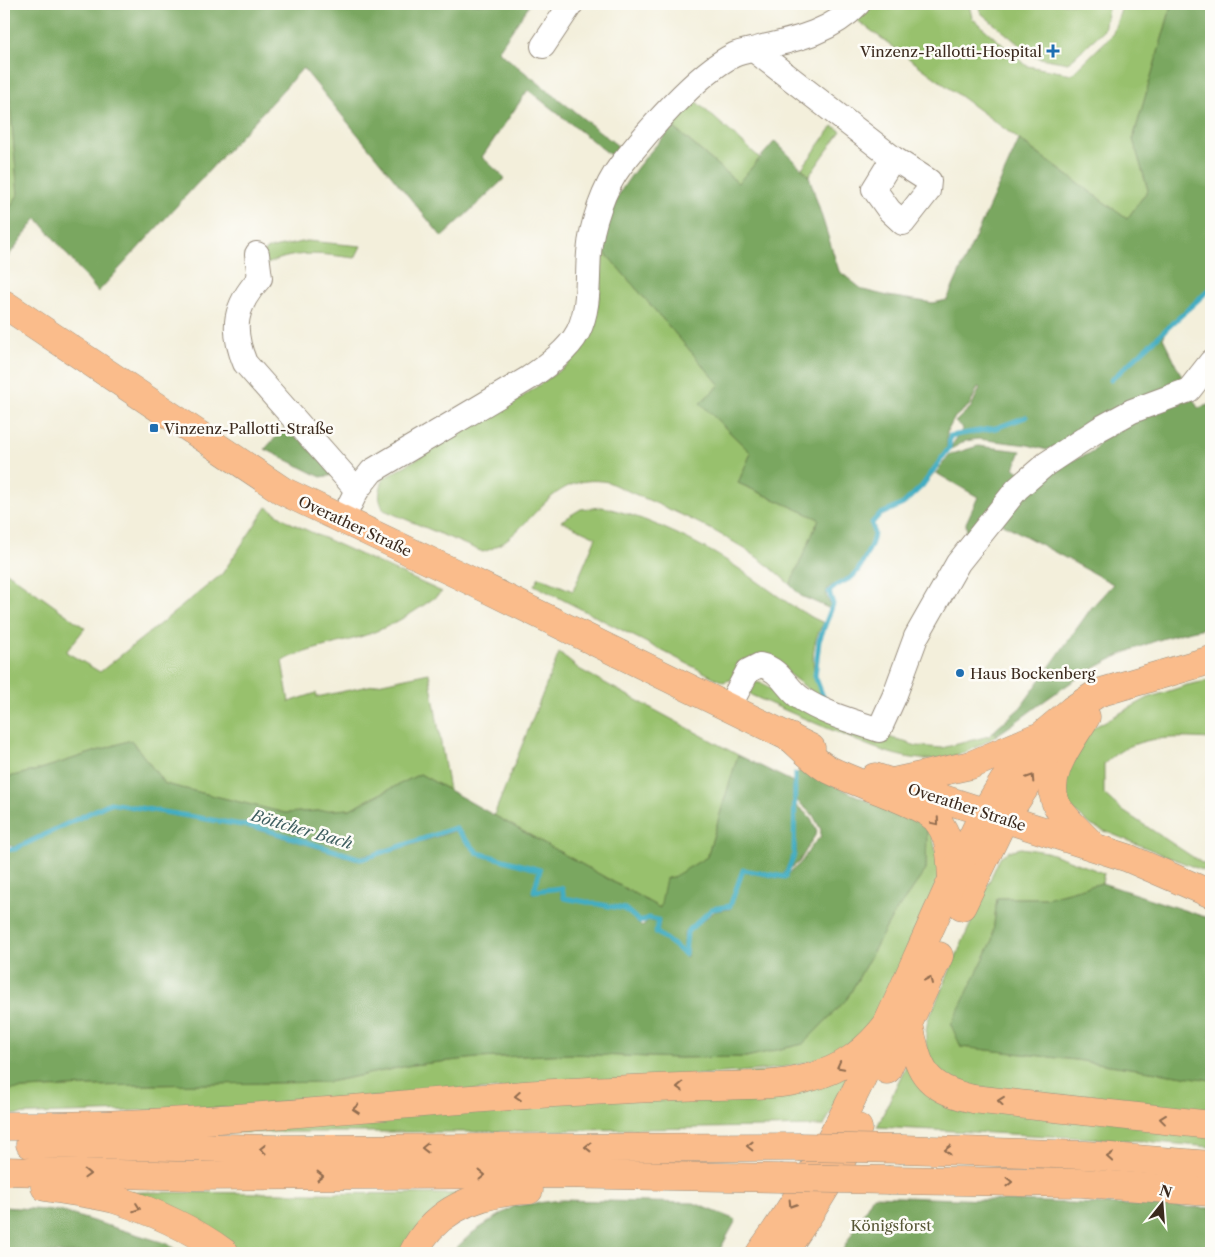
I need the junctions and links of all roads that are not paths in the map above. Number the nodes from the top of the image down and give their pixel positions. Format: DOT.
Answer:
graph roads {
  1 [pos="571,4"];
  2 [pos="858,4"];
  3 [pos="543,46"];
  4 [pos="754,50"];
  5 [pos="893,158"];
  6 [pos="257,254"];
  7 [pos="4,304"];
  8 [pos="1211,362"];
  9 [pos="356,490"];
  10 [pos="342,520"];
  11 [pos="1211,660"];
  12 [pos="1130,684"];
  13 [pos="729,707"];
  14 [pos="1086,717"];
  15 [pos="1041,736"];
  16 [pos="790,737"];
  17 [pos="891,783"];
  18 [pos="994,816"];
  19 [pos="1094,846"];
  20 [pos="952,883"];
  21 [pos="1211,894"];
  22 [pos="899,1023"];
  23 [pos="1211,1125"];
  24 [pos="4,1126"];
  25 [pos="4,1143"];
  26 [pos="1211,1165"];
  27 [pos="4,1171"];
  28 [pos="708,1178"];
  29 [pos="4,1180"];
  30 [pos="1211,1192"];
  31 [pos="225,1253"];
  32 [pos="413,1253"];
  33 [pos="760,1253"];
  34 [pos="783,1253"];
  1 -- 3 [label="street"];
  2 -- 4 [label="street"];
  4 -- 5 [label="street"];
  4 -- 9 [label="street"];
  6 -- 9 [label="street"];
  7 -- 10 [label="main road, Overather Straße"];
  8 -- 13 [label="street"];
  9 -- 10 [label="street"];
  10 -- 13 [label="main road, Overather Straße"];
  11 -- 12 [label="main road"];
  12 -- 14 [label="main road"];
  12 -- 15 [label="main road"];
  13 -- 16 [label="main road, Overather Straße"];
  18 -- 14 [label="main road, one-way"];
  14 -- 19 [label="main road"];
  15 -- 17 [label="main road"];
  15 -- 18 [label="main road"];
  16 -- 17 [label="main road, Overather Straße"];
  16 -- 20 [label="main road, one-way"];
  17 -- 18 [label="main road, Overather Straße"];
  18 -- 19 [label="main road, Overather Straße"];
  18 -- 20 [label="main road"];
  22 -- 18 [label="main road, one-way"];
  19 -- 21 [label="main road, Overather Straße"];
  20 -- 22 [label="main road"];
  23 -- 22 [label="main road, one-way"];
  22 -- 24 [label="main road, one-way"];
  22 -- 33 [label="main road, one-way"];
  22 -- 34 [label="main road"];
  26 -- 25 [label="main road, one-way, bridge"];
  27 -- 28 [label="main road, one-way"];
  28 -- 30 [label="main road, one-way, bridge"];
  28 -- 32 [label="main road"];
  29 -- 31 [label="main road, one-way"];
}
